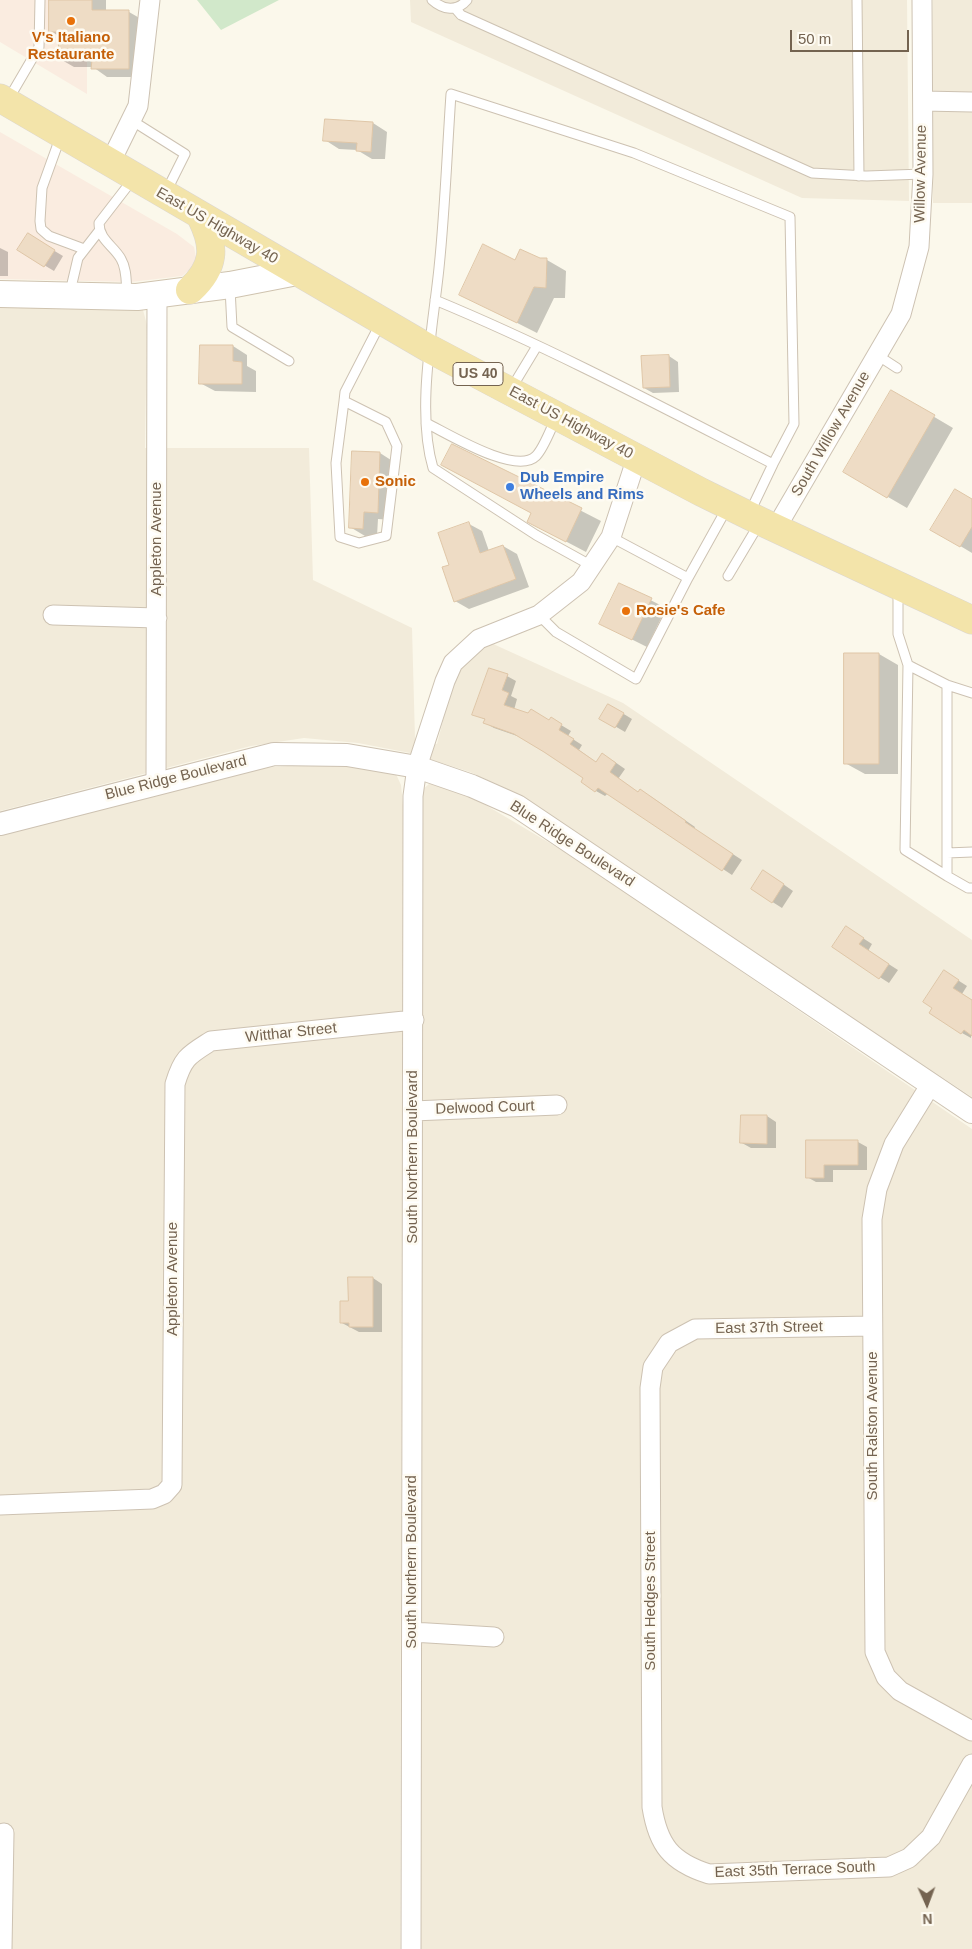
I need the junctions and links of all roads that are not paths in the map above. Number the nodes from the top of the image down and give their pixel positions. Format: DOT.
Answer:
graph roads {
  1 [pos="40,0"];
  2 [pos="150,0"];
  3 [pos="432,0"];
  4 [pos="467,0"];
  5 [pos="857,0"];
  6 [pos="922,0"];
  7 [pos="455,8"];
  8 [pos="4,101"];
  9 [pos="922,101"];
  10 [pos="972,102"];
  11 [pos="131,120"];
  12 [pos="61,134"];
  13 [pos="110,163"];
  14 [pos="923,174"];
  15 [pos="859,176"];
  16 [pos="134,177"];
  17 [pos="164,195"];
  18 [pos="201,217"];
  19 [pos="99,231"];
  20 [pos="84,249"];
  21 [pos="297,272"];
  22 [pos="230,285"];
  23 [pos="190,290"];
  24 [pos="0,294"];
  25 [pos="157,294"];
  26 [pos="70,296"];
  27 [pos="128,297"];
  28 [pos="435,300"];
  29 [pos="382,321"];
  30 [pos="537,346"];
  31 [pos="881,348"];
  32 [pos="430,349"];
  33 [pos="289,361"];
  34 [pos="897,368"];
  35 [pos="510,390"];
  36 [pos="344,400"];
  37 [pos="557,416"];
  38 [pos="426,423"];
  39 [pos="637,458"];
  40 [pos="773,464"];
  41 [pos="753,517"];
  42 [pos="611,538"];
  43 [pos="592,566"];
  44 [pos="728,576"];
  45 [pos="688,578"];
  46 [pos="898,585"];
  47 [pos="538,615"];
  48 [pos="53,616"];
  49 [pos="157,618"];
  50 [pos="972,620"];
  51 [pos="908,665"];
  52 [pos="947,685"];
  53 [pos="972,693"];
  54 [pos="417,767"];
  55 [pos="156,783"];
  56 [pos="0,824"];
  57 [pos="947,852"];
  58 [pos="972,852"];
  59 [pos="947,876"];
  60 [pos="972,888"];
  61 [pos="414,1020"];
  62 [pos="179,1068"];
  63 [pos="930,1084"];
  64 [pos="558,1105"];
  65 [pos="413,1111"];
  66 [pos="972,1112"];
  67 [pos="872,1326"];
  68 [pos="669,1343"];
  69 [pos="0,1505"];
  70 [pos="412,1632"];
  71 [pos="494,1636"];
  72 [pos="972,1731"];
  73 [pos="972,1764"];
  74 [pos="4,1833"];
  75 [pos="675,1857"];
  76 [pos="2,1949"];
  77 [pos="411,1949"];
  1 -- 8 [label="lane"];
  2 -- 11 [label="street"];
  3 -- 7 [label="lane"];
  4 -- 7 [label="lane"];
  5 -- 15 [label="lane"];
  6 -- 9 [label="street, Willow Avenue"];
  7 -- 15 [label="lane"];
  8 -- 12 [label="main road, East US Highway 40 / US 40"];
  9 -- 10 [label="street"];
  9 -- 14 [label="street, Willow Avenue"];
  11 -- 13 [label="street"];
  11 -- 17 [label="lane"];
  12 -- 13 [label="main road, East US Highway 40 / US 40"];
  12 -- 20 [label="lane"];
  13 -- 16 [label="main road, East US Highway 40 / US 40"];
  14 -- 15 [label="lane"];
  14 -- 31 [label="street, Willow Avenue"];
  16 -- 17 [label="main road, East US Highway 40 / US 40"];
  16 -- 19 [label="lane"];
  17 -- 18 [label="main road, East US Highway 40 / US 40"];
  18 -- 21 [label="main road, East US Highway 40 / US 40"];
  18 -- 23 [label="main road"];
  19 -- 20 [label="lane"];
  19 -- 27 [label="lane"];
  20 -- 26 [label="lane"];
  21 -- 22 [label="main road"];
  21 -- 29 [label="main road, East US Highway 40 / US 40"];
  22 -- 23 [label="main road"];
  22 -- 33 [label="lane"];
  23 -- 25 [label="main road"];
  24 -- 26 [label="main road"];
  25 -- 27 [label="main road"];
  25 -- 49 [label="street, Appleton Avenue"];
  26 -- 27 [label="main road"];
  28 -- 30 [label="lane"];
  28 -- 32 [label="lane"];
  28 -- 40 [label="lane"];
  29 -- 32 [label="main road, East US Highway 40 / US 40"];
  29 -- 36 [label="lane"];
  30 -- 35 [label="lane"];
  30 -- 40 [label="lane"];
  31 -- 34 [label="lane"];
  31 -- 41 [label="street, South Willow Avenue"];
  32 -- 35 [label="main road, East US Highway 40 / US 40"];
  32 -- 38 [label="lane"];
  35 -- 37 [label="main road, East US Highway 40 / US 40"];
  36 -- 36 [label="lane"];
  37 -- 38 [label="lane"];
  37 -- 39 [label="main road, East US Highway 40 / US 40"];
  38 -- 43 [label="lane"];
  39 -- 41 [label="main road, East US Highway 40 / US 40"];
  39 -- 42 [label="street, South Northern Boulevard"];
  40 -- 41 [label="lane"];
  41 -- 44 [label="lane"];
  41 -- 45 [label="lane"];
  41 -- 46 [label="main road, East US Highway 40 / US 40"];
  42 -- 43 [label="street, South Northern Boulevard"];
  42 -- 45 [label="lane"];
  43 -- 47 [label="street, South Northern Boulevard"];
  45 -- 47 [label="lane"];
  46 -- 50 [label="main road, East US Highway 40 / US 40"];
  46 -- 51 [label="lane"];
  47 -- 54 [label="street, South Northern Boulevard"];
  48 -- 49 [label="street"];
  49 -- 55 [label="street, Appleton Avenue"];
  51 -- 52 [label="lane"];
  51 -- 59 [label="lane"];
  52 -- 53 [label="lane"];
  52 -- 57 [label="lane"];
  54 -- 55 [label="street, Blue Ridge Boulevard"];
  54 -- 61 [label="street, South Northern Boulevard"];
  54 -- 63 [label="street, Blue Ridge Boulevard"];
  55 -- 56 [label="street, Blue Ridge Boulevard"];
  57 -- 58 [label="lane"];
  57 -- 59 [label="lane"];
  59 -- 60 [label="lane"];
  61 -- 62 [label="street, Witthar Street"];
  61 -- 65 [label="street, South Northern Boulevard"];
  62 -- 69 [label="street, Appleton Avenue"];
  63 -- 66 [label="street, Blue Ridge Boulevard"];
  63 -- 67 [label="street, South Ralston Avenue"];
  64 -- 65 [label="street, Delwood Court"];
  65 -- 70 [label="street, South Northern Boulevard"];
  67 -- 68 [label="street, East 37th Street"];
  67 -- 72 [label="street, South Ralston Avenue"];
  68 -- 75 [label="street, South Hedges Street"];
  70 -- 71 [label="street"];
  70 -- 77 [label="street, South Northern Boulevard"];
  73 -- 75 [label="street, East 35th Terrace South"];
  74 -- 76 [label="street"];
}
